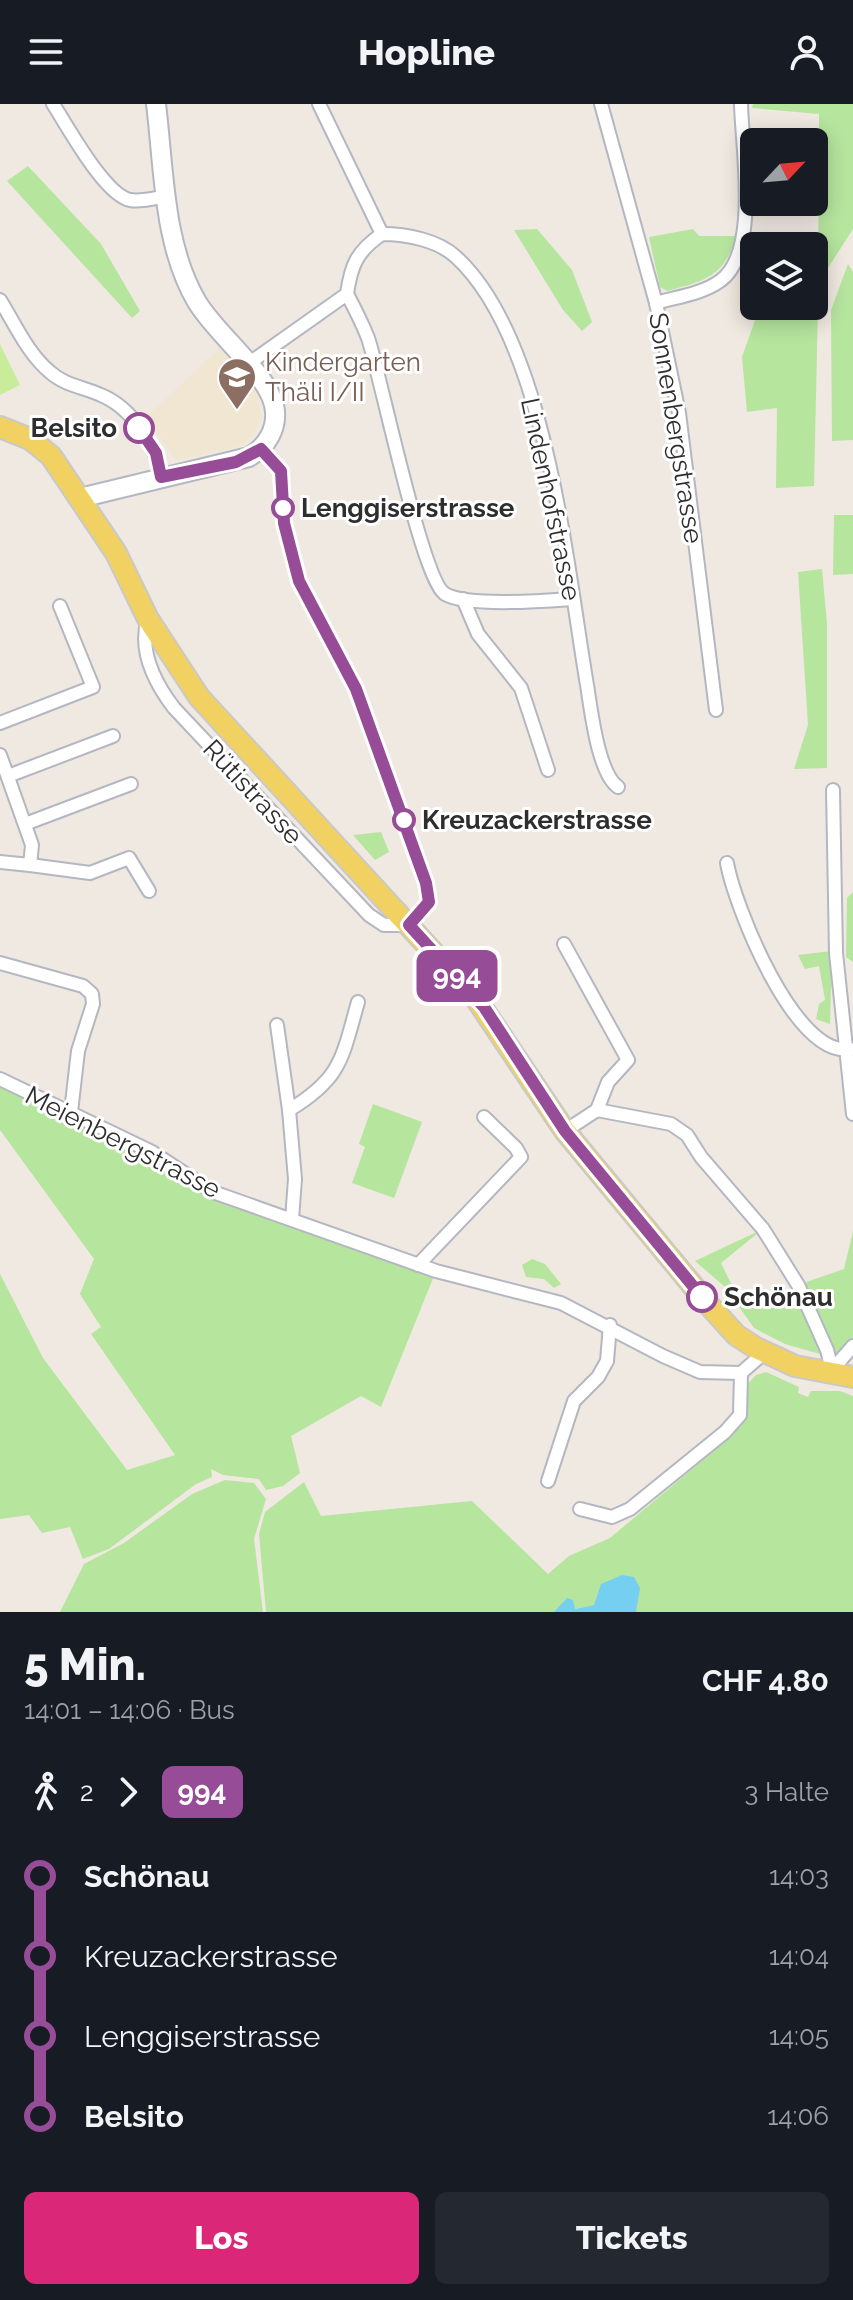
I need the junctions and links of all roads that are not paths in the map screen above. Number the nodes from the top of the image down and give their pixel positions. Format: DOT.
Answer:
graph roads {
  1 [pos="53,104"];
  2 [pos="156,104"];
  3 [pos="319,104"];
  4 [pos="601,104"];
  5 [pos="741,104"];
  6 [pos="167,196"];
  7 [pos="382,234"];
  8 [pos="347,294"];
  9 [pos="0,300"];
  10 [pos="656,303"];
  11 [pos="248,364"];
  12 [pos="0,427"];
  13 [pos="261,449"];
  14 [pos="161,477"];
  15 [pos="80,498"];
  16 [pos="463,599"];
  17 [pos="572,599"];
  18 [pos="60,606"];
  19 [pos="716,710"];
  20 [pos="0,723"];
  21 [pos="113,736"];
  22 [pos="0,755"];
  23 [pos="548,770"];
  24 [pos="8,776"];
  25 [pos="131,784"];
  26 [pos="618,787"];
  27 [pos="833,790"];
  28 [pos="25,824"];
  29 [pos="0,862"];
  30 [pos="727,863"];
  31 [pos="30,865"];
  32 [pos="149,891"];
  33 [pos="409,925"];
  34 [pos="564,944"];
  35 [pos="0,963"];
  36 [pos="358,1002"];
  37 [pos="277,1025"];
  38 [pos="849,1049"];
  39 [pos="0,1079"];
  40 [pos="289,1110"];
  41 [pos="597,1110"];
  42 [pos="71,1112"];
  43 [pos="853,1114"];
  44 [pos="484,1117"];
  45 [pos="565,1131"];
  46 [pos="292,1219"];
  47 [pos="418,1265"];
  48 [pos="610,1325"];
  49 [pos="853,1346"];
  50 [pos="765,1352"];
  51 [pos="741,1373"];
  52 [pos="844,1377"];
  53 [pos="548,1481"];
  54 [pos="580,1509"];
  1 -- 6 [label="street"];
  2 -- 6 [label="street"];
  3 -- 7 [label="street"];
  4 -- 10 [label="street, Sonnenbergstrasse"];
  5 -- 10 [label="street"];
  6 -- 11 [label="street"];
  7 -- 8 [label="street"];
  7 -- 17 [label="street, Lindenhofstrasse"];
  8 -- 11 [label="street"];
  8 -- 16 [label="street"];
  9 -- 14 [label="street"];
  10 -- 19 [label="street, Sonnenbergstrasse"];
  11 -- 13 [label="street"];
  12 -- 15 [label="main road, Rütistrasse"];
  13 -- 14 [label="street"];
  13 -- 33 [label="street"];
  14 -- 15 [label="street"];
  15 -- 33 [label="main road, Rütistrasse"];
  16 -- 17 [label="street"];
  16 -- 23 [label="street"];
  17 -- 26 [label="street, Lindenhofstrasse"];
  18 -- 20 [label="street"];
  21 -- 24 [label="street"];
  22 -- 24 [label="street"];
  24 -- 28 [label="street"];
  25 -- 28 [label="street"];
  27 -- 38 [label="street"];
  28 -- 31 [label="street"];
  29 -- 31 [label="street"];
  30 -- 38 [label="street"];
  31 -- 32 [label="street"];
  33 -- 45 [label="main road, Rütistrasse"];
  34 -- 41 [label="street"];
  35 -- 42 [label="street"];
  36 -- 40 [label="street"];
  37 -- 40 [label="street"];
  38 -- 43 [label="street"];
  39 -- 42 [label="street, Meienbergstrasse"];
  40 -- 46 [label="street"];
  41 -- 45 [label="street"];
  41 -- 52 [label="street"];
  42 -- 46 [label="street, Meienbergstrasse"];
  44 -- 47 [label="street"];
  45 -- 50 [label="main road, Rütistrasse"];
  46 -- 47 [label="street, Meienbergstrasse"];
  47 -- 48 [label="street, Meienbergstrasse"];
  48 -- 51 [label="street, Meienbergstrasse"];
  48 -- 53 [label="street"];
  49 -- 52 [label="street"];
  50 -- 51 [label="street"];
  50 -- 52 [label="main road, Rütistrasse"];
  51 -- 54 [label="street"];
}
